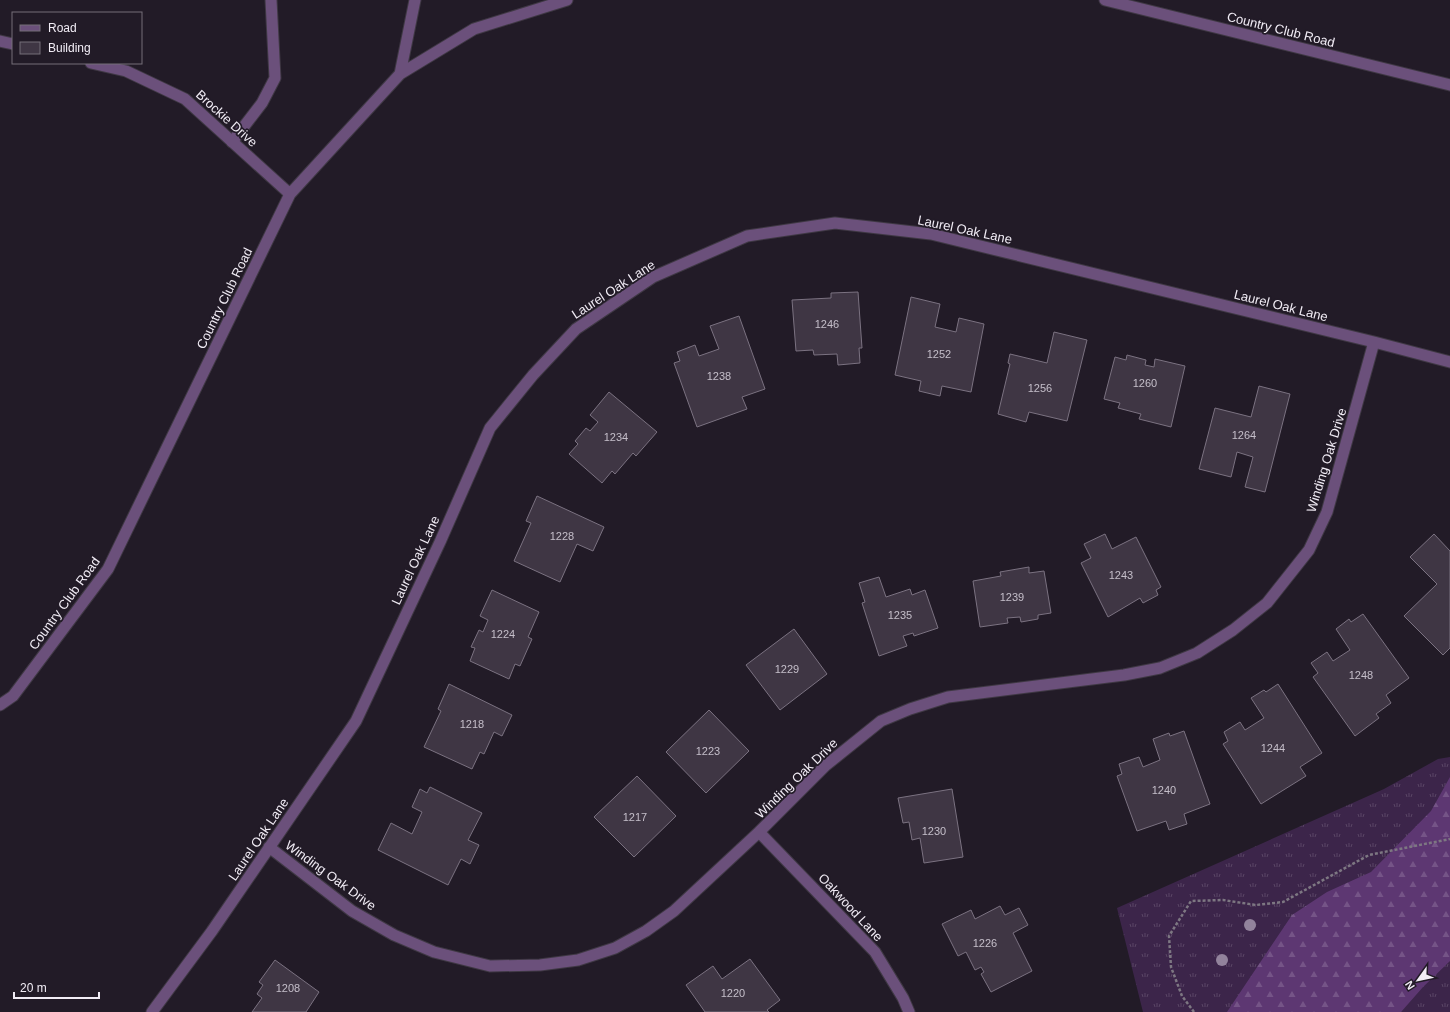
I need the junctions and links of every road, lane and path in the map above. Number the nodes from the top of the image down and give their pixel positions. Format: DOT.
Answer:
graph roads {
  1 [pos="271,0"];
  2 [pos="415,0"];
  3 [pos="567,0"];
  4 [pos="1105,0"];
  5 [pos="0,41"];
  6 [pos="12,44"];
  7 [pos="95,64"];
  8 [pos="400,74"];
  9 [pos="1450,85"];
  10 [pos="232,142"];
  11 [pos="290,194"];
  12 [pos="1374,342"];
  13 [pos="1450,362"];
  14 [pos="0,705"];
  15 [pos="759,832"];
  16 [pos="1450,839"];
  17 [pos="269,847"];
  18 [pos="152,1012"];
  19 [pos="909,1012"];
  20 [pos="1194,1012"];
  1 -- 10 [label="street"];
  2 -- 8 [label="street"];
  3 -- 8 [label="street, Country Club Road"];
  4 -- 9 [label="street, Country Club Road"];
  5 -- 6 [label="street"];
  7 -- 10 [label="street, Brockie Drive"];
  8 -- 11 [label="street, Country Club Road"];
  10 -- 11 [label="street, Brockie Drive"];
  11 -- 14 [label="street, Country Club Road"];
  12 -- 13 [label="street, Laurel Oak Lane"];
  12 -- 15 [label="street, Winding Oak Drive"];
  12 -- 17 [label="street, Laurel Oak Lane"];
  15 -- 17 [label="street, Winding Oak Drive"];
  15 -- 19 [label="street, Oakwood Lane"];
  16 -- 20 [label="path"];
  17 -- 18 [label="street, Laurel Oak Lane"];
}
